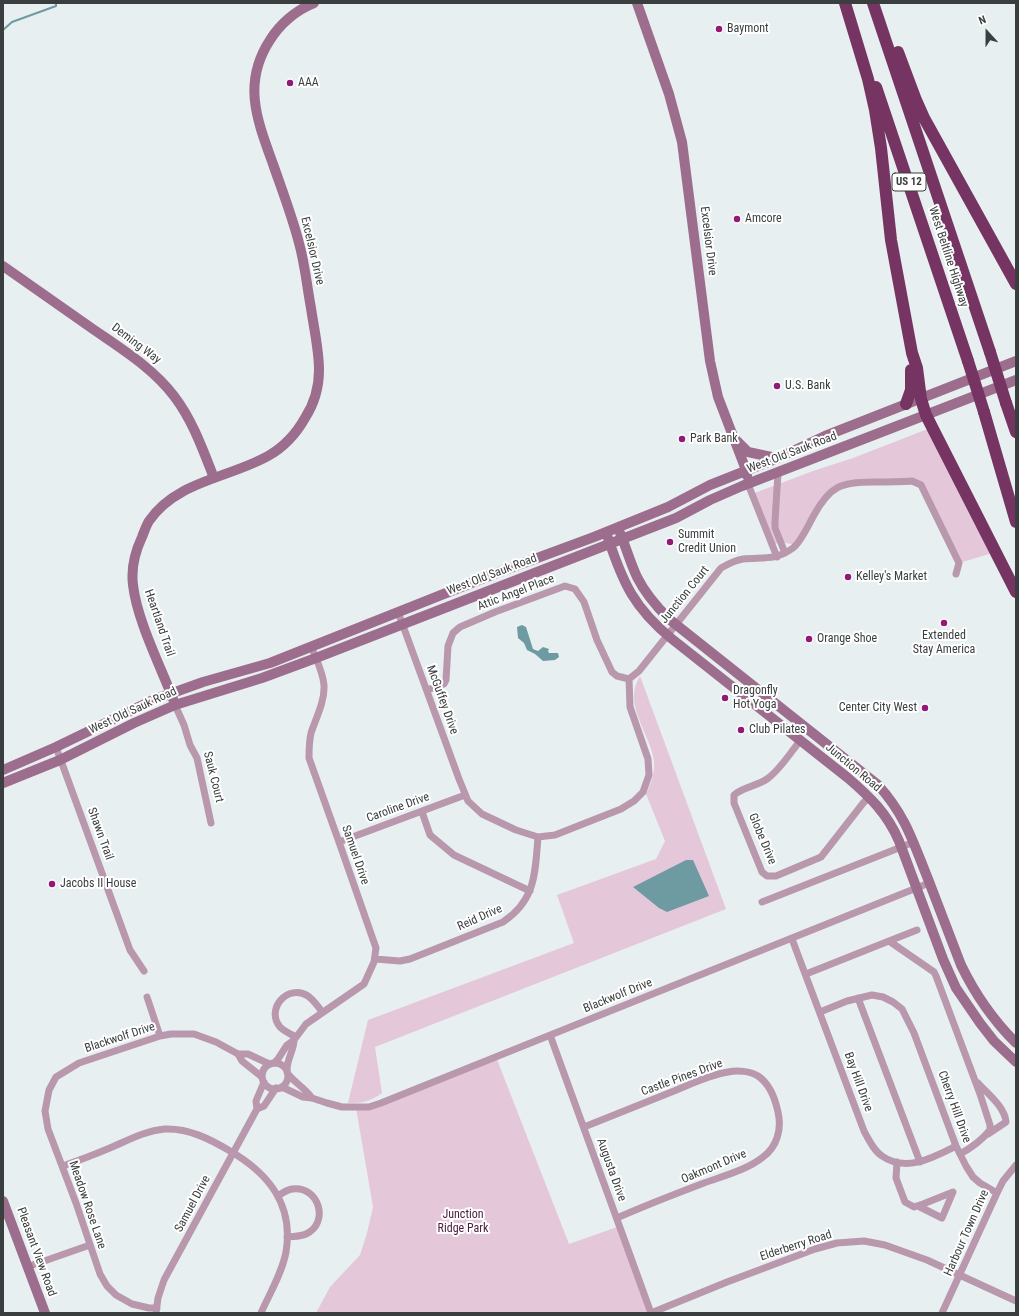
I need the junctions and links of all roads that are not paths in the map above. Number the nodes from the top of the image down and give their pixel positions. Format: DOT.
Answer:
graph roads {
  1 [pos="314,3"];
  2 [pos="637,3"];
  3 [pos="846,3"];
  4 [pos="872,3"];
  5 [pos="879,3"];
  6 [pos="3,266"];
  7 [pos="1016,284"];
  8 [pos="912,353"];
  9 [pos="1016,361"];
  10 [pos="1016,380"];
  11 [pos="921,398"];
  12 [pos="906,404"];
  13 [pos="926,415"];
  14 [pos="1016,432"];
  15 [pos="734,439"];
  16 [pos="778,458"];
  17 [pos="746,470"];
  18 [pos="778,473"];
  19 [pos="214,478"];
  20 [pos="748,484"];
  21 [pos="1016,522"];
  22 [pos="618,527"];
  23 [pos="606,532"];
  24 [pos="623,539"];
  25 [pos="610,544"];
  26 [pos="785,553"];
  27 [pos="777,557"];
  28 [pos="956,574"];
  29 [pos="1016,592"];
  30 [pos="398,612"];
  31 [pos="402,624"];
  32 [pos="675,624"];
  33 [pos="667,635"];
  34 [pos="311,646"];
  35 [pos="316,658"];
  36 [pos="629,679"];
  37 [pos="426,690"];
  38 [pos="171,693"];
  39 [pos="175,704"];
  40 [pos="800,741"];
  41 [pos="56,747"];
  42 [pos="60,760"];
  43 [pos="3,770"];
  44 [pos="3,783"];
  45 [pos="465,795"];
  46 [pos="870,797"];
  47 [pos="422,812"];
  48 [pos="211,823"];
  49 [pos="538,837"];
  50 [pos="339,842"];
  51 [pos="914,842"];
  52 [pos="901,847"];
  53 [pos="929,883"];
  54 [pos="916,888"];
  55 [pos="530,891"];
  56 [pos="762,902"];
  57 [pos="917,930"];
  58 [pos="792,939"];
  59 [pos="889,941"];
  60 [pos="375,959"];
  61 [pos="144,971"];
  62 [pos="806,974"];
  63 [pos="147,997"];
  64 [pos="858,998"];
  65 [pos="322,1012"];
  66 [pos="820,1012"];
  67 [pos="550,1035"];
  68 [pos="160,1036"];
  69 [pos="295,1039"];
  70 [pos="1016,1043"];
  71 [pos="238,1054"];
  72 [pos="1016,1062"];
  73 [pos="272,1063"];
  74 [pos="287,1073"];
  75 [pos="56,1077"];
  76 [pos="263,1079"];
  77 [pos="975,1080"];
  78 [pos="278,1088"];
  79 [pos="312,1098"];
  80 [pos="776,1103"];
  81 [pos="257,1109"];
  82 [pos="584,1127"];
  83 [pos="986,1135"];
  84 [pos="956,1146"];
  85 [pos="233,1153"];
  86 [pos="960,1154"];
  87 [pos="897,1162"];
  88 [pos="920,1162"];
  89 [pos="1016,1165"];
  90 [pos="62,1166"];
  91 [pos="997,1193"];
  92 [pos="278,1196"];
  93 [pos="3,1201"];
  94 [pos="918,1206"];
  95 [pos="617,1218"];
  96 [pos="287,1237"];
  97 [pos="90,1245"];
  98 [pos="27,1267"];
  99 [pos="960,1275"];
  100 [pos="1016,1301"];
  101 [pos="156,1310"];
  102 [pos="45,1313"];
  103 [pos="261,1313"];
  104 [pos="651,1313"];
  105 [pos="942,1313"];
  1 -- 19 [label="street, Excelsior Drive"];
  2 -- 15 [label="street, Excelsior Drive"];
  3 -- 8 [label="highway"];
  3 -- 21 [label="highway, West Beltline Highway / US 12, bridge"];
  4 -- 14 [label="highway, West Beltline Highway / US 12, bridge"];
  5 -- 7 [label="highway"];
  6 -- 19 [label="street, Deming Way"];
  8 -- 11 [label="highway"];
  8 -- 12 [label="highway"];
  9 -- 11 [label="street, West Old Sauk Road"];
  10 -- 13 [label="street, West Old Sauk Road"];
  11 -- 12 [label="street, West Old Sauk Road"];
  11 -- 13 [label="highway"];
  12 -- 16 [label="street, West Old Sauk Road"];
  13 -- 18 [label="street, West Old Sauk Road"];
  13 -- 29 [label="highway"];
  15 -- 16 [label="street"];
  15 -- 17 [label="street, Excelsior Drive"];
  16 -- 17 [label="street, West Old Sauk Road"];
  17 -- 20 [label="street, Excelsior Drive"];
  17 -- 22 [label="street, West Old Sauk Road"];
  18 -- 20 [label="street, West Old Sauk Road"];
  18 -- 26 [label="street"];
  19 -- 38 [label="street, Heartland Trail"];
  20 -- 24 [label="street, West Old Sauk Road"];
  20 -- 27 [label="street"];
  22 -- 23 [label="street, West Old Sauk Road"];
  22 -- 24 [label="street, Junction Road"];
  23 -- 25 [label="street, Junction Road"];
  23 -- 30 [label="street, West Old Sauk Road"];
  24 -- 25 [label="street, West Old Sauk Road"];
  24 -- 32 [label="street, Junction Road"];
  25 -- 31 [label="street, West Old Sauk Road"];
  25 -- 33 [label="street, Junction Road"];
  26 -- 27 [label="street, Junction Court"];
  26 -- 28 [label="street, Junction Court"];
  27 -- 32 [label="street, Junction Court"];
  30 -- 31 [label="street, McGuffey Drive"];
  30 -- 34 [label="street, West Old Sauk Road"];
  31 -- 35 [label="street, West Old Sauk Road"];
  31 -- 37 [label="street, McGuffey Drive"];
  32 -- 33 [label="street, Junction Court"];
  32 -- 51 [label="street, Junction Road"];
  33 -- 36 [label="street"];
  33 -- 40 [label="street, Junction Road"];
  34 -- 35 [label="street, Samuel Drive"];
  34 -- 38 [label="street, West Old Sauk Road"];
  35 -- 39 [label="street, West Old Sauk Road"];
  35 -- 50 [label="street, Samuel Drive"];
  36 -- 37 [label="street, Attic Angel Place"];
  36 -- 49 [label="street"];
  37 -- 45 [label="street, McGuffey Drive"];
  38 -- 39 [label="street, Sauk Court"];
  38 -- 41 [label="street, West Old Sauk Road"];
  39 -- 42 [label="street, West Old Sauk Road"];
  39 -- 48 [label="street, Sauk Court"];
  40 -- 46 [label="street, Junction Road"];
  40 -- 46 [label="street, Globe Drive"];
  41 -- 42 [label="street, Shawn Trail"];
  41 -- 43 [label="street, West Old Sauk Road"];
  42 -- 44 [label="street, West Old Sauk Road"];
  42 -- 61 [label="street, Shawn Trail"];
  45 -- 47 [label="street, Caroline Drive"];
  45 -- 49 [label="street"];
  46 -- 52 [label="street, Junction Road"];
  47 -- 50 [label="street, Caroline Drive"];
  47 -- 55 [label="street"];
  49 -- 55 [label="street, Reid Drive"];
  50 -- 60 [label="street, Samuel Drive"];
  51 -- 52 [label="street"];
  51 -- 53 [label="street, Junction Road"];
  52 -- 54 [label="street, Junction Road"];
  52 -- 56 [label="street"];
  53 -- 54 [label="street, Blackwolf Drive"];
  53 -- 70 [label="street, Junction Road"];
  54 -- 58 [label="street, Blackwolf Drive"];
  54 -- 72 [label="street, Junction Road"];
  55 -- 60 [label="street, Reid Drive"];
  57 -- 59 [label="street"];
  58 -- 62 [label="street, Bay Hill Drive"];
  58 -- 67 [label="street, Blackwolf Drive"];
  59 -- 62 [label="street"];
  59 -- 77 [label="street"];
  60 -- 65 [label="street, Samuel Drive"];
  62 -- 66 [label="street, Bay Hill Drive"];
  63 -- 68 [label="street"];
  64 -- 66 [label="street, Cherry Hill Drive"];
  64 -- 84 [label="street, Cherry Hill Drive"];
  64 -- 88 [label="street"];
  65 -- 69 [label="street, Samuel Drive"];
  65 -- 69 [label="street"];
  66 -- 87 [label="street, Bay Hill Drive"];
  67 -- 79 [label="street, Blackwolf Drive"];
  67 -- 82 [label="street, Augusta Drive"];
  68 -- 71 [label="street, Blackwolf Drive"];
  68 -- 75 [label="street, Blackwolf Drive"];
  69 -- 73 [label="street, Samuel Drive"];
  69 -- 74 [label="street, Samuel Drive"];
  71 -- 73 [label="street, Blackwolf Drive"];
  71 -- 76 [label="street, Blackwolf Drive"];
  73 -- 74 [label="street"];
  73 -- 76 [label="street"];
  74 -- 78 [label="street"];
  74 -- 79 [label="street, Blackwolf Drive"];
  75 -- 90 [label="street, Meadow Rose Lane"];
  76 -- 78 [label="street"];
  76 -- 81 [label="street, Samuel Drive"];
  77 -- 83 [label="street"];
  77 -- 83 [label="street"];
  78 -- 79 [label="street, Blackwolf Drive"];
  78 -- 81 [label="street, Samuel Drive"];
  80 -- 82 [label="street, Castle Pines Drive"];
  80 -- 95 [label="street, Oakmont Drive"];
  81 -- 85 [label="street, Samuel Drive"];
  82 -- 95 [label="street, Augusta Drive"];
  83 -- 86 [label="street"];
  84 -- 86 [label="street, Cherry Hill Drive"];
  84 -- 88 [label="street, Bay Hill Drive"];
  85 -- 90 [label="street"];
  85 -- 92 [label="street"];
  85 -- 101 [label="street, Samuel Drive"];
  86 -- 91 [label="street, Cherry Hill Drive"];
  87 -- 88 [label="street, Bay Hill Drive"];
  87 -- 94 [label="street"];
  89 -- 91 [label="street, Harbour Town Drive"];
  90 -- 97 [label="street, Meadow Rose Lane"];
  91 -- 99 [label="street, Harbour Town Drive"];
  92 -- 96 [label="street"];
  92 -- 96 [label="street"];
  93 -- 98 [label="street, Pleasant View Road"];
  94 -- 94 [label="street"];
  95 -- 104 [label="street, Augusta Drive"];
  96 -- 103 [label="street"];
  97 -- 98 [label="street"];
  97 -- 101 [label="street, Meadow Rose Lane"];
  98 -- 102 [label="street, Pleasant View Road"];
  99 -- 100 [label="street, Elderberry Road"];
  99 -- 104 [label="street, Elderberry Road"];
  99 -- 105 [label="street, Harbour Town Drive"];
}
